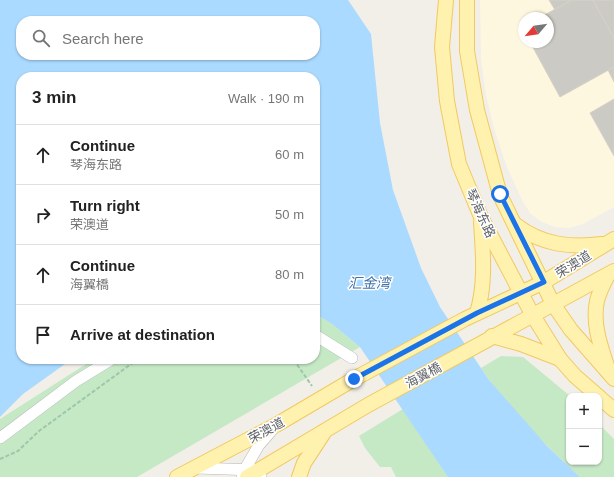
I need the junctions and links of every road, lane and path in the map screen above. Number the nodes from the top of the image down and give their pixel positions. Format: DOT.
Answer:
graph roads {
  1 [pos="446,0"];
  2 [pos="468,0"];
  3 [pos="481,217"];
  4 [pos="514,224"];
  5 [pos="610,241"];
  6 [pos="611,273"];
  7 [pos="544,282"];
  8 [pos="520,292"];
  9 [pos="553,304"];
  10 [pos="532,314"];
  11 [pos="471,316"];
  12 [pos="492,336"];
  13 [pos="320,338"];
  14 [pos="479,345"];
  15 [pos="352,358"];
  16 [pos="560,359"];
  17 [pos="104,364"];
  18 [pos="131,364"];
  19 [pos="297,364"];
  20 [pos="612,377"];
  21 [pos="312,386"];
  22 [pos="595,393"];
  23 [pos="602,400"];
  24 [pos="614,410"];
  25 [pos="276,425"];
  26 [pos="324,431"];
  27 [pos="0,438"];
  28 [pos="0,459"];
  29 [pos="193,468"];
  30 [pos="250,474"];
  31 [pos="177,477"];
  32 [pos="299,477"];
  1 -- 3 [label="main road, 琴海东路"];
  2 -- 4 [label="main road, 琴海东路"];
  3 -- 8 [label="main road, 琴海东路"];
  3 -- 11 [label="main road"];
  4 -- 5 [label="main road"];
  4 -- 7 [label="main road, 琴海东路"];
  5 -- 7 [label="main road, 荣澳道"];
  6 -- 9 [label="main road, 荣澳道"];
  6 -- 20 [label="main road"];
  7 -- 8 [label="main road, 荣澳道"];
  7 -- 9 [label="main road, 琴海东路"];
  8 -- 10 [label="main road, 琴海东路"];
  8 -- 11 [label="main road, 荣澳道"];
  9 -- 10 [label="main road, 荣澳道"];
  9 -- 20 [label="main road, 琴海东路"];
  10 -- 12 [label="main road, 荣澳道"];
  10 -- 16 [label="main road, 琴海东路"];
  11 -- 25 [label="main road, 荣澳道"];
  12 -- 14 [label="main road, 荣澳道"];
  12 -- 16 [label="main road"];
  13 -- 15 [label="street"];
  14 -- 26 [label="main road, 海翼橋"];
  16 -- 22 [label="main road, 琴海东路"];
  17 -- 27 [label="street"];
  18 -- 28 [label="path"];
  19 -- 21 [label="path"];
  23 -- 24 [label="main road, 琴海东路"];
  25 -- 29 [label="main road, 荣澳道"];
  25 -- 30 [label="street"];
  26 -- 30 [label="main road"];
  26 -- 32 [label="main road"];
  29 -- 30 [label="street"];
  29 -- 31 [label="main road, 荣澳道"];
}
